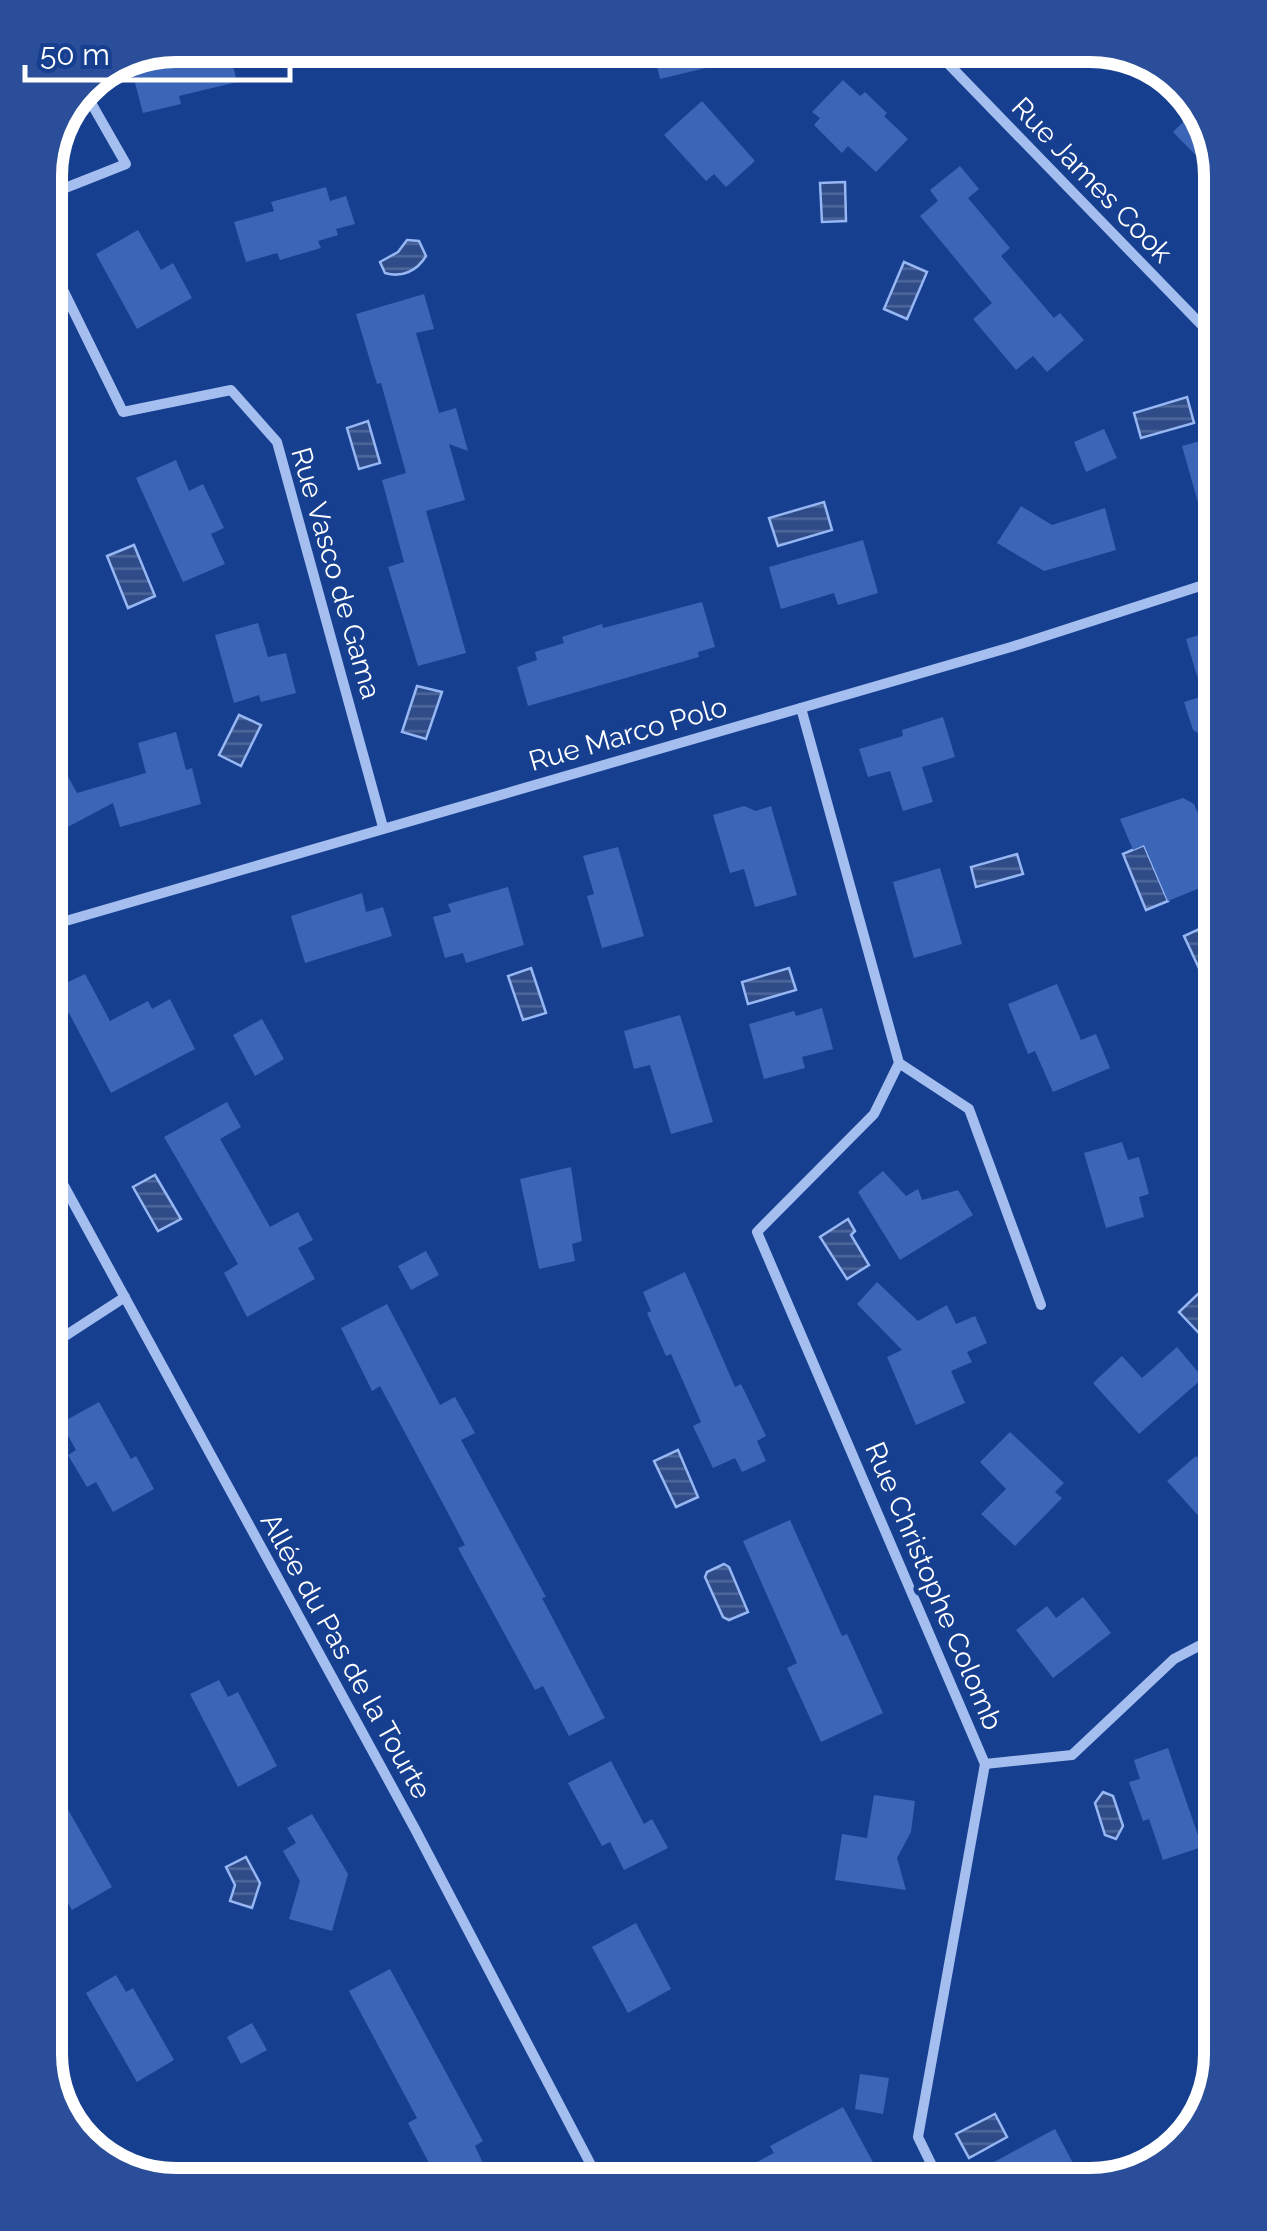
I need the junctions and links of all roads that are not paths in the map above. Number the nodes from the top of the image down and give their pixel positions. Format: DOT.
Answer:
graph roads {
  1 [pos="947,63"];
  2 [pos="91,102"];
  3 [pos="63,189"];
  4 [pos="63,289"];
  5 [pos="1204,327"];
  6 [pos="1204,585"];
  7 [pos="800,708"];
  8 [pos="384,827"];
  9 [pos="63,922"];
  10 [pos="899,1063"];
  11 [pos="63,1183"];
  12 [pos="125,1297"];
  13 [pos="1041,1305"];
  14 [pos="63,1337"];
  15 [pos="1204,1644"];
  16 [pos="986,1764"];
  17 [pos="593,2168"];
  18 [pos="933,2168"];
  1 -- 5 [label="street, Rue James Cook"];
  2 -- 3 [label="street"];
  4 -- 8 [label="street, Rue Vasco de Gama"];
  6 -- 7 [label="street, Rue Marco Polo"];
  7 -- 8 [label="street, Rue Marco Polo"];
  7 -- 10 [label="street"];
  8 -- 9 [label="street, Rue Marco Polo"];
  10 -- 13 [label="street"];
  10 -- 16 [label="street, Rue Christophe Colomb"];
  11 -- 12 [label="street, Allée du Pas de la Tourte"];
  12 -- 14 [label="street"];
  12 -- 17 [label="street, Allée du Pas de la Tourte"];
  15 -- 16 [label="street"];
  16 -- 18 [label="street, Rue Christophe Colomb"];
}
